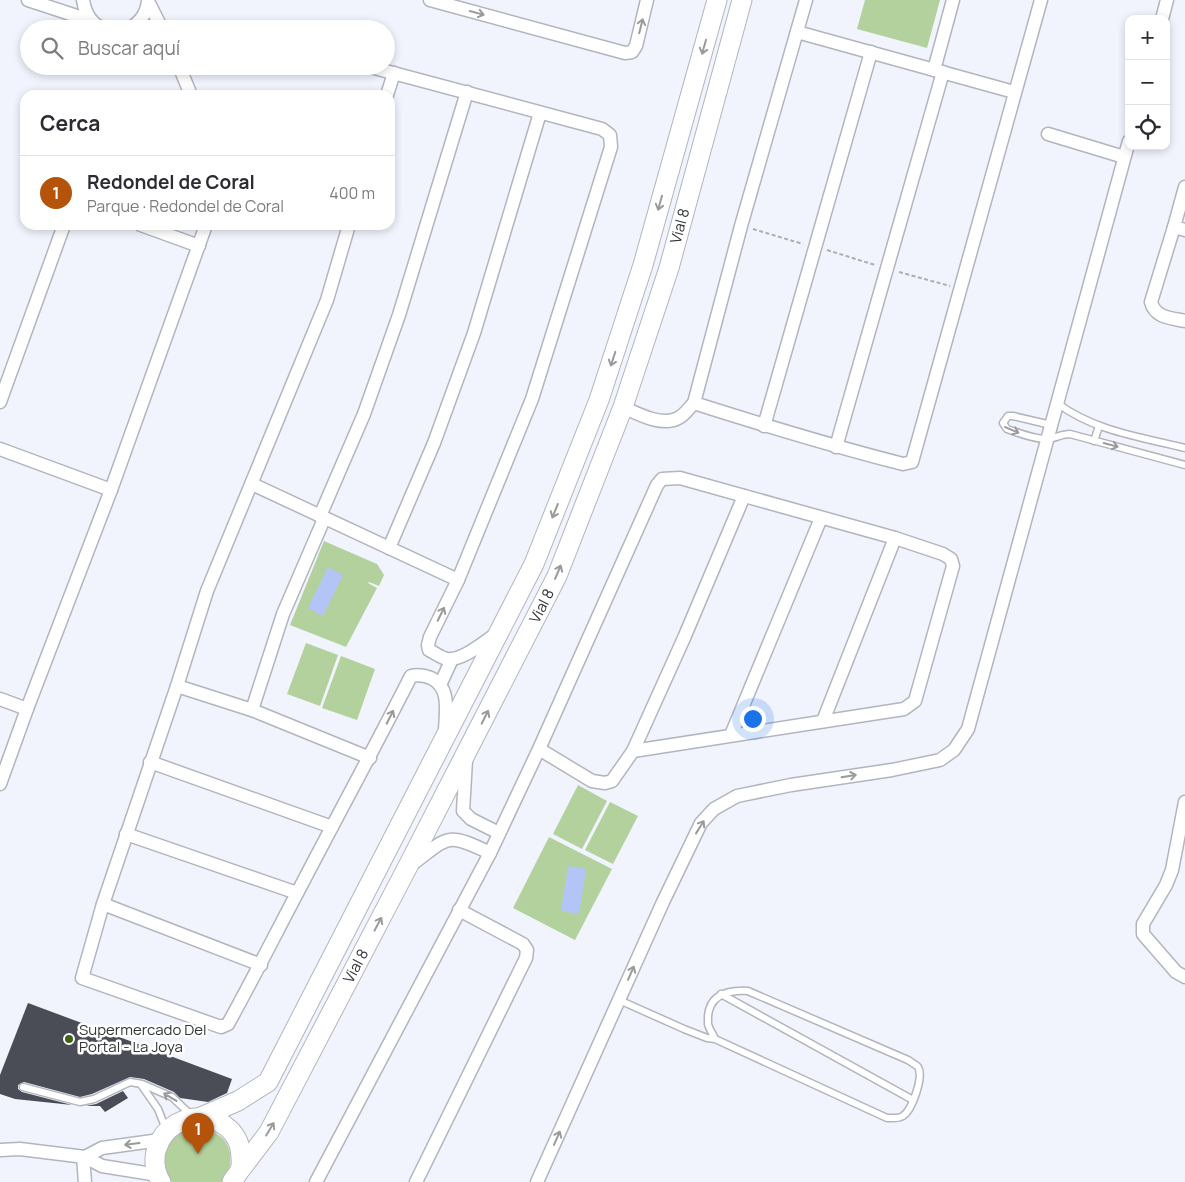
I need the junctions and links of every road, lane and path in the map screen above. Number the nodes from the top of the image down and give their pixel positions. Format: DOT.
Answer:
graph roads {
  1 [pos="28,0"];
  2 [pos="83,0"];
  3 [pos="430,0"];
  4 [pos="647,0"];
  5 [pos="717,0"];
  6 [pos="806,0"];
  7 [pos="954,0"];
  8 [pos="1041,0"];
  9 [pos="1167,0"];
  10 [pos="149,1"];
  11 [pos="742,5"];
  12 [pos="1163,15"];
  13 [pos="89,20"];
  14 [pos="91,20"];
  15 [pos="141,20"];
  16 [pos="158,20"];
  17 [pos="797,32"];
  18 [pos="871,52"];
  19 [pos="938,71"];
  20 [pos="395,73"];
  21 [pos="183,75"];
  22 [pos="393,75"];
  23 [pos="189,90"];
  24 [pos="389,90"];
  25 [pos="467,92"];
  26 [pos="1014,92"];
  27 [pos="540,113"];
  28 [pos="1048,134"];
  29 [pos="1126,150"];
  30 [pos="1124,157"];
  31 [pos="1185,187"];
  32 [pos="741,226"];
  33 [pos="1179,228"];
  34 [pos="62,230"];
  35 [pos="155,230"];
  36 [pos="204,230"];
  37 [pos="348,230"];
  38 [pos="199,246"];
  39 [pos="815,247"];
  40 [pos="888,269"];
  41 [pos="959,289"];
  42 [pos="1185,322"];
  43 [pos="0,402"];
  44 [pos="1058,402"];
  45 [pos="694,403"];
  46 [pos="622,407"];
  47 [pos="1051,425"];
  48 [pos="764,426"];
  49 [pos="1099,426"];
  50 [pos="1047,439"];
  51 [pos="1094,441"];
  52 [pos="836,447"];
  53 [pos="0,448"];
  54 [pos="1185,448"];
  55 [pos="1185,465"];
  56 [pos="252,484"];
  57 [pos="111,490"];
  58 [pos="744,496"];
  59 [pos="322,517"];
  60 [pos="821,518"];
  61 [pos="895,538"];
  62 [pos="389,548"];
  63 [pos="458,580"];
  64 [pos="500,631"];
  65 [pos="452,659"];
  66 [pos="440,685"];
  67 [pos="177,686"];
  68 [pos="0,699"];
  69 [pos="27,709"];
  70 [pos="252,710"];
  71 [pos="822,721"];
  72 [pos="731,735"];
  73 [pos="445,739"];
  74 [pos="540,749"];
  75 [pos="633,751"];
  76 [pos="467,752"];
  77 [pos="370,758"];
  78 [pos="150,762"];
  79 [pos="0,784"];
  80 [pos="1185,802"];
  81 [pos="470,818"];
  82 [pos="332,827"];
  83 [pos="499,833"];
  84 [pos="126,834"];
  85 [pos="460,839"];
  86 [pos="490,853"];
  87 [pos="407,868"];
  88 [pos="297,893"];
  89 [pos="103,904"];
  90 [pos="459,910"];
  91 [pos="261,965"];
  92 [pos="1185,978"];
  93 [pos="721,994"];
  94 [pos="619,1000"];
  95 [pos="715,1039"];
  96 [pos="142,1084"];
  97 [pos="23,1087"];
  98 [pos="913,1100"];
  99 [pos="198,1117"];
  100 [pos="163,1135"];
  101 [pos="0,1150"];
  102 [pos="84,1157"];
  103 [pos="236,1175"];
  104 [pos="159,1179"];
  105 [pos="86,1182"];
  106 [pos="316,1182"];
  107 [pos="416,1182"];
  108 [pos="537,1182"];
  1 -- 13 [label="street"];
  2 -- 14 [label="street"];
  3 -- 4 [label="street, one-way"];
  5 -- 64 [label="main road, Vial 8, one-way"];
  6 -- 17 [label="street"];
  7 -- 19 [label="street"];
  8 -- 26 [label="street"];
  9 -- 12 [label="street"];
  10 -- 15 [label="street"];
  10 -- 16 [label="street"];
  11 -- 46 [label="main road, Vial 8"];
  17 -- 18 [label="street"];
  17 -- 32 [label="street"];
  18 -- 19 [label="street"];
  18 -- 39 [label="street"];
  19 -- 26 [label="street"];
  19 -- 40 [label="street"];
  20 -- 25 [label="street"];
  21 -- 23 [label="street"];
  22 -- 24 [label="street"];
  25 -- 27 [label="street"];
  25 -- 59 [label="street"];
  26 -- 41 [label="street"];
  27 -- 62 [label="street"];
  27 -- 63 [label="street"];
  28 -- 30 [label="street"];
  29 -- 30 [label="street"];
  30 -- 44 [label="street"];
  31 -- 33 [label="street"];
  32 -- 39 [label="path"];
  32 -- 45 [label="street"];
  33 -- 42 [label="street"];
  34 -- 43 [label="street"];
  35 -- 38 [label="street"];
  36 -- 38 [label="street"];
  37 -- 56 [label="street"];
  38 -- 57 [label="street"];
  39 -- 40 [label="path"];
  39 -- 48 [label="street"];
  40 -- 41 [label="path"];
  40 -- 52 [label="street"];
  41 -- 52 [label="street"];
  44 -- 47 [label="street"];
  44 -- 49 [label="lane"];
  45 -- 46 [label="street"];
  45 -- 48 [label="street"];
  76 -- 46 [label="main road, Vial 8, one-way"];
  47 -- 50 [label="street"];
  47 -- 50 [label="lane, one-way"];
  48 -- 52 [label="street"];
  49 -- 51 [label="lane"];
  49 -- 54 [label="lane"];
  50 -- 51 [label="lane"];
  94 -- 50 [label="street, one-way"];
  51 -- 55 [label="lane, one-way"];
  53 -- 57 [label="street"];
  56 -- 59 [label="street"];
  56 -- 67 [label="street"];
  57 -- 69 [label="street"];
  58 -- 60 [label="street"];
  58 -- 74 [label="street"];
  58 -- 75 [label="street"];
  59 -- 62 [label="street"];
  59 -- 70 [label="street"];
  60 -- 61 [label="street"];
  60 -- 72 [label="street"];
  61 -- 71 [label="street"];
  61 -- 71 [label="street"];
  62 -- 63 [label="street"];
  65 -- 63 [label="street, one-way"];
  64 -- 65 [label="street"];
  64 -- 73 [label="main road, Vial 8"];
  65 -- 66 [label="street"];
  66 -- 73 [label="street"];
  77 -- 66 [label="street, one-way"];
  67 -- 70 [label="street"];
  67 -- 78 [label="street"];
  68 -- 69 [label="street"];
  69 -- 79 [label="street"];
  70 -- 77 [label="street"];
  71 -- 72 [label="street"];
  72 -- 75 [label="street"];
  73 -- 99 [label="main road, Vial 8"];
  74 -- 75 [label="street"];
  74 -- 83 [label="street"];
  76 -- 81 [label="street"];
  76 -- 87 [label="main road, Vial 8"];
  77 -- 82 [label="street"];
  78 -- 82 [label="street"];
  78 -- 84 [label="street"];
  80 -- 92 [label="street"];
  81 -- 83 [label="street"];
  81 -- 85 [label="street"];
  82 -- 88 [label="street"];
  83 -- 86 [label="street"];
  84 -- 88 [label="street"];
  84 -- 89 [label="street"];
  85 -- 86 [label="street"];
  85 -- 87 [label="street"];
  86 -- 90 [label="street"];
  103 -- 87 [label="main road, Vial 8, one-way"];
  88 -- 91 [label="street"];
  89 -- 91 [label="street"];
  89 -- 91 [label="street"];
  90 -- 106 [label="street"];
  90 -- 107 [label="street"];
  93 -- 95 [label="lane"];
  93 -- 98 [label="lane"];
  93 -- 98 [label="lane"];
  94 -- 95 [label="lane"];
  108 -- 94 [label="street, one-way"];
  95 -- 98 [label="lane"];
  96 -- 97 [label="lane"];
  99 -- 96 [label="lane, one-way"];
  96 -- 100 [label="lane"];
  99 -- 100 [label="main road, Vial 8"];
  99 -- 103 [label="main road"];
  100 -- 102 [label="street, one-way"];
  100 -- 104 [label="main road"];
  101 -- 102 [label="street"];
  102 -- 104 [label="street"];
  102 -- 105 [label="street"];
}
